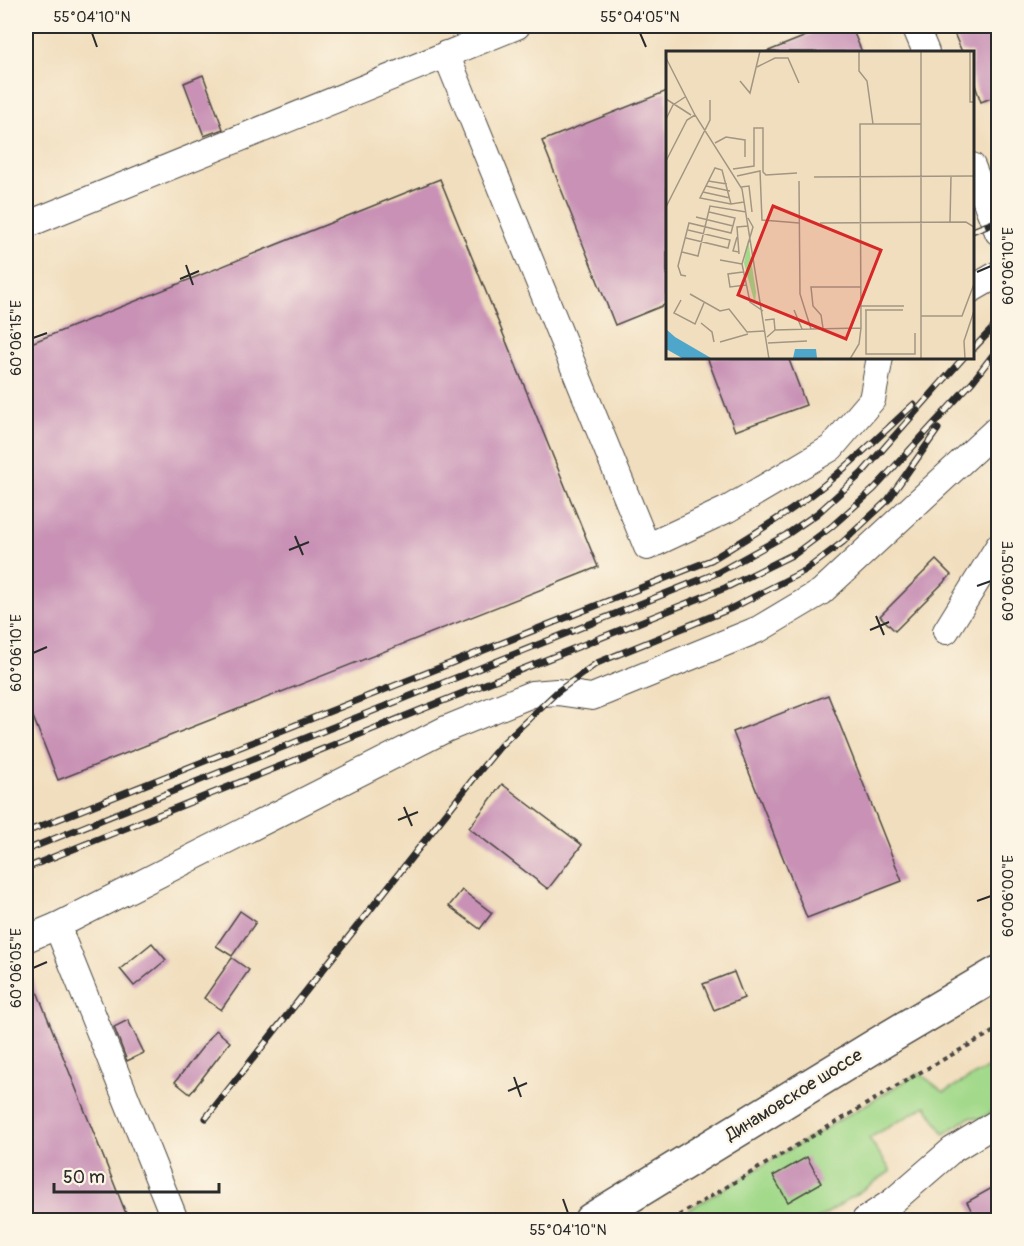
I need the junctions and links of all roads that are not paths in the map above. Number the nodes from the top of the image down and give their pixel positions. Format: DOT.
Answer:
graph roads {
  1 [pos="517,26"];
  2 [pos="915,26"];
  3 [pos="926,51"];
  4 [pos="446,54"];
  5 [pos="973,168"];
  6 [pos="26,225"];
  7 [pos="999,232"];
  8 [pos="999,274"];
  9 [pos="973,288"];
  10 [pos="880,358"];
  11 [pos="999,428"];
  12 [pos="999,547"];
  13 [pos="946,631"];
  14 [pos="57,926"];
  15 [pos="26,939"];
  16 [pos="999,973"];
  17 [pos="999,1122"];
  18 [pos="897,1211"];
  19 [pos="175,1221"];
  20 [pos="591,1221"];
  21 [pos="864,1221"];
  1 -- 4 [label="lane"];
  2 -- 3 [label="lane"];
  4 -- 6 [label="lane"];
  4 -- 10 [label="lane"];
  5 -- 7 [label="lane"];
  8 -- 9 [label="lane"];
  11 -- 14 [label="lane"];
  12 -- 13 [label="lane"];
  14 -- 15 [label="lane"];
  14 -- 19 [label="lane"];
  16 -- 20 [label="main road, Динамовское шоссе"];
  17 -- 18 [label="lane"];
  18 -- 21 [label="lane"];
}
